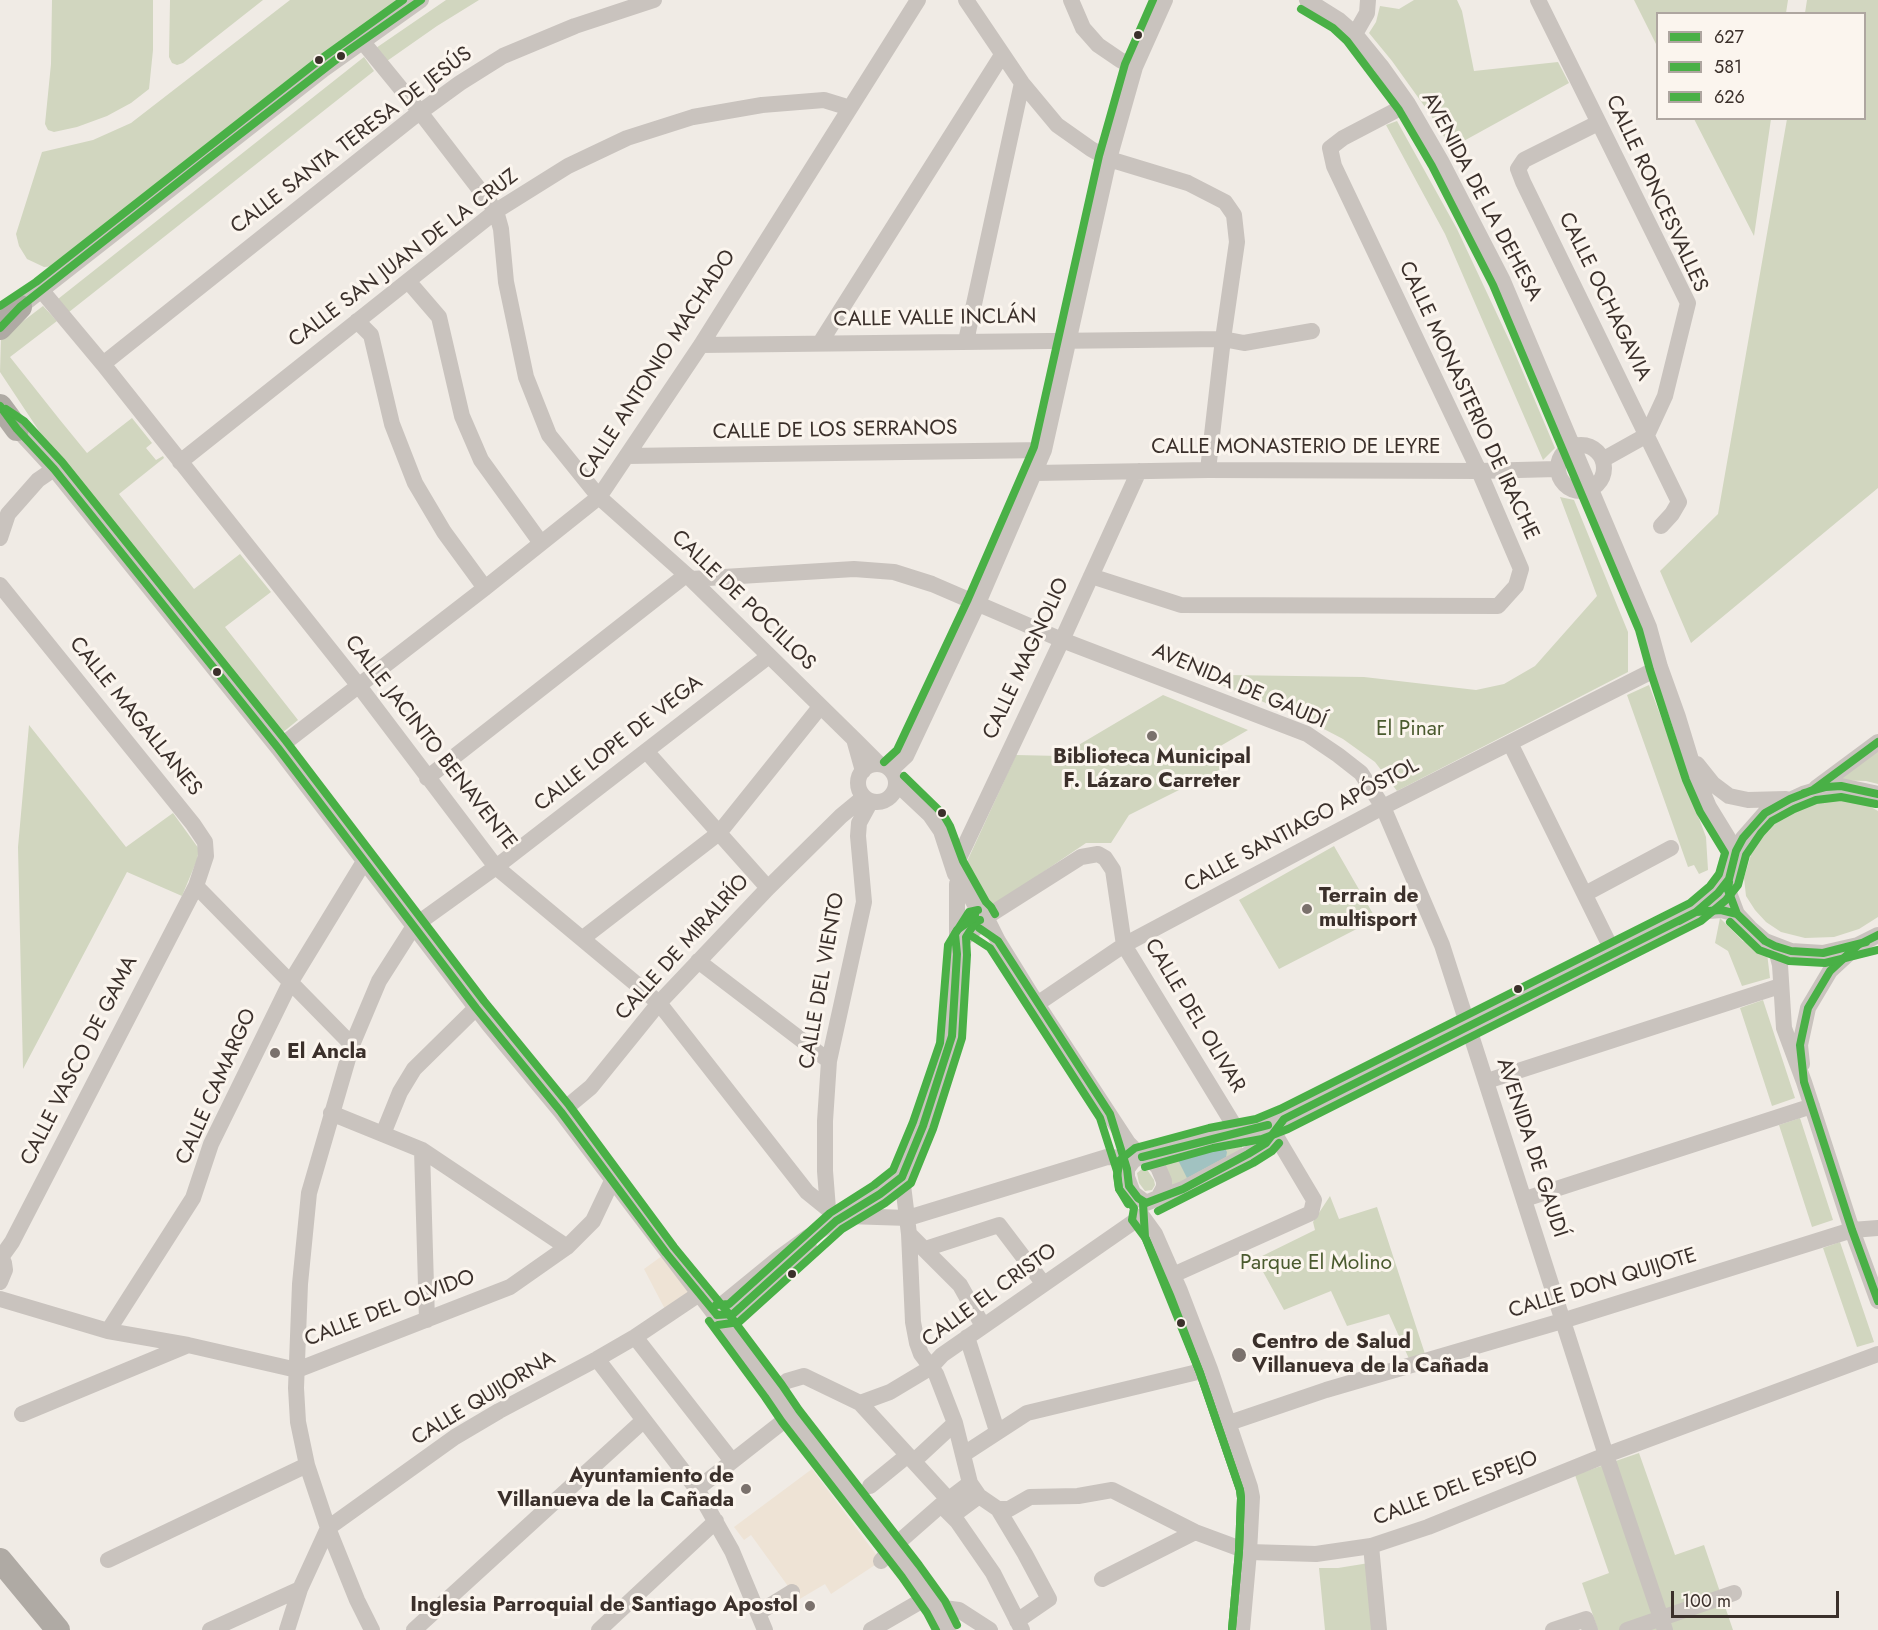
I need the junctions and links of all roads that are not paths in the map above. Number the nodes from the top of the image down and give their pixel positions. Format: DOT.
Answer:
graph roads {
  1 [pos="421,0"];
  2 [pos="654,0"];
  3 [pos="918,0"];
  4 [pos="966,0"];
  5 [pos="1071,0"];
  6 [pos="1166,0"];
  7 [pos="1307,0"];
  8 [pos="1368,0"];
  9 [pos="1538,0"];
  10 [pos="1355,34"];
  11 [pos="362,41"];
  12 [pos="1002,55"];
  13 [pos="1135,67"];
  14 [pos="1022,83"];
  15 [pos="1408,104"];
  16 [pos="850,108"];
  17 [pos="420,112"];
  18 [pos="1598,123"];
  19 [pos="1109,159"];
  20 [pos="496,211"];
  21 [pos="408,281"];
  22 [pos="42,291"];
  23 [pos="10,313"];
  24 [pos="357,321"];
  25 [pos="0,328"];
  26 [pos="1312,331"];
  27 [pos="1223,339"];
  28 [pos="1068,340"];
  29 [pos="966,341"];
  30 [pos="820,343"];
  31 [pos="701,345"];
  32 [pos="103,364"];
  33 [pos="0,406"];
  34 [pos="8,423"];
  35 [pos="1647,435"];
  36 [pos="1574,445"];
  37 [pos="1044,450"];
  38 [pos="627,456"];
  39 [pos="1604,459"];
  40 [pos="180,462"];
  41 [pos="1557,469"];
  42 [pos="54,470"];
  43 [pos="1208,470"];
  44 [pos="1139,471"];
  45 [pos="1479,471"];
  46 [pos="1035,473"];
  47 [pos="1592,490"];
  48 [pos="599,497"];
  49 [pos="1661,526"];
  50 [pos="0,538"];
  51 [pos="541,543"];
  52 [pos="1091,576"];
  53 [pos="688,577"];
  54 [pos="0,585"];
  55 [pos="485,588"];
  56 [pos="978,603"];
  57 [pos="1062,640"];
  58 [pos="769,656"];
  59 [pos="1660,667"];
  60 [pos="359,686"];
  61 [pos="820,707"];
  62 [pos="854,739"];
  63 [pos="1878,742"];
  64 [pos="1509,743"];
  65 [pos="278,748"];
  66 [pos="646,751"];
  67 [pos="1689,752"];
  68 [pos="863,771"];
  69 [pos="889,773"];
  70 [pos="427,778"];
  71 [pos="1813,790"];
  72 [pos="1878,794"];
  73 [pos="868,799"];
  74 [pos="1790,799"];
  75 [pos="1383,807"];
  76 [pos="841,816"];
  77 [pos="859,824"];
  78 [pos="719,833"];
  79 [pos="1671,848"];
  80 [pos="1736,851"];
  81 [pos="365,860"];
  82 [pos="953,865"];
  83 [pos="496,867"];
  84 [pos="1729,879"];
  85 [pos="957,884"];
  86 [pos="196,886"];
  87 [pos="768,888"];
  88 [pos="1585,894"];
  89 [pos="1696,912"];
  90 [pos="1737,914"];
  91 [pos="977,919"];
  92 [pos="414,926"];
  93 [pos="956,934"];
  94 [pos="583,938"];
  95 [pos="1871,940"];
  96 [pos="1124,945"];
  97 [pos="1775,946"];
  98 [pos="957,954"];
  99 [pos="1614,954"];
  100 [pos="698,961"];
  101 [pos="290,982"];
  102 [pos="1780,986"];
  103 [pos="659,1003"];
  104 [pos="1037,1004"];
  105 [pos="476,1008"];
  106 [pos="1468,1026"];
  107 [pos="352,1045"];
  108 [pos="829,1061"];
  109 [pos="1487,1081"];
  110 [pos="1804,1082"];
  111 [pos="1812,1106"];
  112 [pos="561,1112"];
  113 [pos="331,1113"];
  114 [pos="1110,1114"];
  115 [pos="1279,1125"];
  116 [pos="1238,1127"];
  117 [pos="383,1134"];
  118 [pos="422,1150"];
  119 [pos="1248,1154"];
  120 [pos="1144,1157"];
  121 [pos="1125,1164"];
  122 [pos="825,1171"];
  123 [pos="902,1177"];
  124 [pos="612,1181"];
  125 [pos="807,1192"];
  126 [pos="1525,1199"];
  127 [pos="1150,1205"];
  128 [pos="837,1215"];
  129 [pos="909,1226"];
  130 [pos="1878,1228"];
  131 [pos="1852,1230"];
  132 [pos="567,1247"];
  133 [pos="925,1249"];
  134 [pos="1,1255"];
  135 [pos="1173,1275"];
  136 [pos="0,1282"];
  137 [pos="1043,1283"];
  138 [pos="699,1294"];
  139 [pos="0,1299"];
  140 [pos="1878,1301"];
  141 [pos="717,1315"];
  142 [pos="427,1320"];
  143 [pos="1562,1321"];
  144 [pos="983,1326"];
  145 [pos="108,1331"];
  146 [pos="635,1337"];
  147 [pos="967,1337"];
  148 [pos="188,1345"];
  149 [pos="1878,1354"];
  150 [pos="597,1359"];
  151 [pos="930,1368"];
  152 [pos="1210,1369"];
  153 [pos="297,1370"];
  154 [pos="774,1391"];
  155 [pos="860,1403"];
  156 [pos="22,1414"];
  157 [pos="790,1416"];
  158 [pos="644,1420"];
  159 [pos="955,1423"];
  160 [pos="1229,1423"];
  161 [pos="997,1431"];
  162 [pos="963,1454"];
  163 [pos="1606,1455"];
  164 [pos="911,1458"];
  165 [pos="732,1461"];
  166 [pos="307,1465"];
  167 [pos="870,1486"];
  168 [pos="696,1489"];
  169 [pos="974,1489"];
  170 [pos="947,1507"];
  171 [pos="998,1509"];
  172 [pos="716,1521"];
  173 [pos="328,1528"];
  174 [pos="1195,1532"];
  175 [pos="1371,1546"];
  176 [pos="1249,1552"];
  177 [pos="887,1554"];
  178 [pos="0,1560"];
  179 [pos="108,1560"];
  180 [pos="312,1563"];
  181 [pos="342,1564"];
  182 [pos="1102,1579"];
  183 [pos="300,1589"];
  184 [pos="792,1592"];
  185 [pos="1734,1593"];
  186 [pos="932,1602"];
  187 [pos="760,1624"];
  188 [pos="1663,1624"];
  189 [pos="1019,1625"];
  190 [pos="58,1630"];
  191 [pos="210,1630"];
  192 [pos="287,1630"];
  193 [pos="372,1630"];
  194 [pos="414,1630"];
  195 [pos="599,1630"];
  196 [pos="871,1630"];
  197 [pos="948,1630"];
  198 [pos="990,1630"];
  199 [pos="1242,1630"];
  200 [pos="1379,1630"];
  201 [pos="1553,1630"];
  202 [pos="1590,1630"];
  203 [pos="1626,1630"];
  1 -- 11 [label="street"];
  2 -- 17 [label="street, CALLE SANTA TERESA DE JESÚS"];
  3 -- 16 [label="street, CALLE ANTONIO MACHADO"];
  4 -- 12 [label="street"];
  5 -- 13 [label="street"];
  6 -- 13 [label="street"];
  7 -- 10 [label="street, AVENIDA DE LA DEHESA"];
  8 -- 10 [label="street"];
  9 -- 18 [label="street, CALLE RONCESVALLES"];
  10 -- 15 [label="street, AVENIDA DE LA DEHESA"];
  11 -- 17 [label="street"];
  11 -- 22 [label="street"];
  12 -- 14 [label="street"];
  12 -- 30 [label="street"];
  13 -- 19 [label="street"];
  14 -- 19 [label="street"];
  14 -- 29 [label="street"];
  15 -- 36 [label="street, AVENIDA DE LA DEHESA"];
  15 -- 45 [label="street, CALLE MONASTERIO DE IRACHE"];
  16 -- 20 [label="street, CALLE SAN JUAN DE LA CRUZ"];
  16 -- 31 [label="street, CALLE ANTONIO MACHADO"];
  17 -- 20 [label="street"];
  17 -- 32 [label="street, CALLE SANTA TERESA DE JESÚS"];
  18 -- 35 [label="street, CALLE RONCESVALLES"];
  18 -- 35 [label="street, CALLE OCHAGAVIA"];
  19 -- 27 [label="street"];
  19 -- 28 [label="street"];
  20 -- 21 [label="street, CALLE SAN JUAN DE LA CRUZ"];
  20 -- 48 [label="street, CALLE DE POCILLOS"];
  21 -- 24 [label="street, CALLE SAN JUAN DE LA CRUZ"];
  21 -- 51 [label="street"];
  22 -- 23 [label="street"];
  22 -- 32 [label="street, CALLE JACINTO BENAVENTE"];
  23 -- 25 [label="highway"];
  24 -- 40 [label="street, CALLE SAN JUAN DE LA CRUZ"];
  24 -- 55 [label="street"];
  26 -- 27 [label="street, CALLE VALLE INCLÁN"];
  27 -- 28 [label="street, CALLE VALLE INCLÁN"];
  27 -- 43 [label="street"];
  28 -- 29 [label="street, CALLE VALLE INCLÁN"];
  28 -- 37 [label="street"];
  29 -- 30 [label="street, CALLE VALLE INCLÁN"];
  30 -- 31 [label="street, CALLE VALLE INCLÁN"];
  31 -- 38 [label="street, CALLE ANTONIO MACHADO"];
  32 -- 40 [label="street, CALLE JACINTO BENAVENTE"];
  33 -- 34 [label="highway"];
  34 -- 42 [label="street"];
  35 -- 39 [label="street"];
  35 -- 49 [label="street, CALLE OCHAGAVIA"];
  36 -- 39 [label="street"];
  36 -- 41 [label="street"];
  36 -- 47 [label="street, AVENIDA DE LA DEHESA"];
  37 -- 38 [label="street, CALLE DE LOS SERRANOS"];
  37 -- 46 [label="street"];
  38 -- 48 [label="street, CALLE ANTONIO MACHADO"];
  39 -- 47 [label="street"];
  40 -- 60 [label="street, CALLE JACINTO BENAVENTE"];
  41 -- 45 [label="street, CALLE MONASTERIO DE LEYRE"];
  41 -- 47 [label="street"];
  42 -- 50 [label="street"];
  42 -- 65 [label="street"];
  43 -- 44 [label="street, CALLE MONASTERIO DE LEYRE"];
  43 -- 45 [label="street, CALLE MONASTERIO DE LEYRE"];
  44 -- 46 [label="street, CALLE MONASTERIO DE LEYRE"];
  44 -- 52 [label="street, CALLE MAGNOLIO"];
  45 -- 52 [label="street, CALLE MONASTERIO DE IRACHE"];
  46 -- 56 [label="street"];
  47 -- 59 [label="street, AVENIDA DE LA DEHESA"];
  48 -- 51 [label="street, CALLE ANTONIO MACHADO"];
  48 -- 53 [label="street, CALLE DE POCILLOS"];
  51 -- 55 [label="street, CALLE ANTONIO MACHADO"];
  52 -- 57 [label="street, CALLE MAGNOLIO"];
  53 -- 56 [label="street, AVENIDA DE GAUDÍ"];
  53 -- 58 [label="street, CALLE DE POCILLOS"];
  53 -- 70 [label="street"];
  54 -- 86 [label="street, CALLE MAGALLANES"];
  55 -- 60 [label="street, CALLE ANTONIO MACHADO"];
  56 -- 57 [label="street, AVENIDA DE GAUDÍ"];
  56 -- 69 [label="street"];
  57 -- 75 [label="street, AVENIDA DE GAUDÍ"];
  57 -- 82 [label="street, CALLE MAGNOLIO"];
  58 -- 61 [label="street, CALLE DE POCILLOS"];
  58 -- 66 [label="street, CALLE LOPE DE VEGA"];
  59 -- 64 [label="street, CALLE SANTIAGO APÓSTOL"];
  59 -- 67 [label="street, AVENIDA DE LA DEHESA"];
  60 -- 65 [label="street, CALLE ANTONIO MACHADO"];
  60 -- 70 [label="street, CALLE JACINTO BENAVENTE"];
  61 -- 62 [label="street, CALLE DE POCILLOS"];
  61 -- 78 [label="street"];
  62 -- 68 [label="street"];
  62 -- 69 [label="street, CALLE DE POCILLOS"];
  63 -- 71 [label="street"];
  64 -- 75 [label="street, CALLE SANTIAGO APÓSTOL"];
  64 -- 88 [label="street"];
  65 -- 81 [label="street"];
  66 -- 78 [label="street"];
  66 -- 83 [label="street, CALLE LOPE DE VEGA"];
  67 -- 74 [label="street, AVENIDA DE LA DEHESA"];
  67 -- 80 [label="street, AVENIDA DE LA DEHESA"];
  68 -- 69 [label="street"];
  68 -- 73 [label="street"];
  69 -- 73 [label="street"];
  69 -- 82 [label="street, CALLE DE POCILLOS"];
  70 -- 83 [label="street, CALLE JACINTO BENAVENTE"];
  71 -- 72 [label="street"];
  71 -- 74 [label="street"];
  73 -- 76 [label="street, CALLE DE MIRALRÍO"];
  73 -- 77 [label="street, CALLE DEL VIENTO"];
  74 -- 80 [label="street"];
  75 -- 96 [label="street, CALLE SANTIAGO APÓSTOL"];
  75 -- 106 [label="street, AVENIDA DE GAUDÍ"];
  76 -- 77 [label="street"];
  76 -- 87 [label="street, CALLE DE MIRALRÍO"];
  77 -- 108 [label="street, CALLE DEL VIENTO"];
  78 -- 87 [label="street"];
  78 -- 94 [label="street"];
  79 -- 88 [label="street"];
  80 -- 84 [label="street"];
  81 -- 92 [label="street"];
  81 -- 101 [label="street, CALLE CAMARGO"];
  82 -- 85 [label="street, CALLE DE POCILLOS"];
  82 -- 91 [label="street, CALLE DE POCILLOS"];
  83 -- 92 [label="street, CALLE LOPE DE VEGA"];
  83 -- 94 [label="street, CALLE JACINTO BENAVENTE"];
  84 -- 89 [label="street, CALLE EL CRISTO"];
  84 -- 90 [label="street"];
  85 -- 91 [label="street, CALLE DE POCILLOS"];
  85 -- 93 [label="street"];
  86 -- 101 [label="street"];
  86 -- 134 [label="street, CALLE VASCO DE GAMA"];
  87 -- 100 [label="street, CALLE DE MIRALRÍO"];
  88 -- 99 [label="street"];
  89 -- 90 [label="street, CALLE EL CRISTO"];
  89 -- 99 [label="street, CALLE EL CRISTO"];
  90 -- 97 [label="street"];
  91 -- 93 [label="street"];
  91 -- 96 [label="street, CALLE DEL OLIVAR"];
  91 -- 98 [label="street"];
  91 -- 104 [label="street"];
  92 -- 105 [label="street"];
  92 -- 107 [label="street"];
  93 -- 98 [label="street"];
  94 -- 103 [label="street, CALLE JACINTO BENAVENTE"];
  95 -- 97 [label="street"];
  95 -- 110 [label="street"];
  96 -- 104 [label="street, CALLE SANTIAGO APÓSTOL"];
  96 -- 116 [label="street, CALLE DEL OLIVAR"];
  97 -- 102 [label="street"];
  98 -- 123 [label="street"];
  99 -- 106 [label="street, CALLE EL CRISTO"];
  100 -- 103 [label="street, CALLE DE MIRALRÍO"];
  100 -- 108 [label="street"];
  101 -- 107 [label="street"];
  101 -- 145 [label="street, CALLE CAMARGO"];
  102 -- 109 [label="street"];
  102 -- 110 [label="street"];
  103 -- 112 [label="street, CALLE DE MIRALRÍO"];
  103 -- 125 [label="street, CALLE JACINTO BENAVENTE"];
  104 -- 114 [label="street"];
  105 -- 112 [label="street"];
  105 -- 117 [label="street"];
  106 -- 109 [label="street, AVENIDA DE GAUDÍ"];
  106 -- 115 [label="street, CALLE EL CRISTO"];
  107 -- 113 [label="street"];
  108 -- 122 [label="street, CALLE DEL VIENTO"];
  109 -- 126 [label="street, AVENIDA DE GAUDÍ"];
  110 -- 111 [label="street"];
  111 -- 126 [label="street"];
  111 -- 131 [label="street"];
  112 -- 124 [label="street"];
  113 -- 117 [label="street"];
  113 -- 153 [label="street"];
  114 -- 120 [label="street"];
  114 -- 121 [label="street"];
  115 -- 116 [label="street, CALLE EL CRISTO"];
  115 -- 119 [label="street, CALLE EL CRISTO"];
  115 -- 135 [label="street"];
  116 -- 119 [label="street"];
  116 -- 120 [label="street, CALLE EL CRISTO"];
  117 -- 118 [label="street"];
  118 -- 132 [label="street"];
  118 -- 142 [label="street"];
  119 -- 127 [label="street, CALLE EL CRISTO"];
  120 -- 121 [label="street"];
  120 -- 127 [label="street"];
  121 -- 127 [label="street"];
  121 -- 129 [label="street"];
  122 -- 125 [label="street"];
  122 -- 128 [label="street, CALLE DEL VIENTO"];
  123 -- 128 [label="street"];
  123 -- 129 [label="street"];
  124 -- 132 [label="street, CALLE DEL OLVIDO"];
  124 -- 138 [label="street"];
  125 -- 128 [label="street, CALLE JACINTO BENAVENTE"];
  126 -- 143 [label="street, AVENIDA DE GAUDÍ"];
  127 -- 135 [label="street"];
  127 -- 137 [label="street, CALLE EL CRISTO"];
  128 -- 129 [label="street"];
  128 -- 141 [label="street"];
  129 -- 133 [label="street"];
  129 -- 151 [label="street"];
  130 -- 131 [label="street, CALLE DON QUIJOTE"];
  131 -- 140 [label="street"];
  131 -- 143 [label="street, CALLE DON QUIJOTE"];
  132 -- 142 [label="street, CALLE DEL OLVIDO"];
  133 -- 137 [label="street"];
  133 -- 144 [label="street"];
  134 -- 136 [label="street"];
  135 -- 152 [label="street"];
  137 -- 144 [label="street, CALLE EL CRISTO"];
  138 -- 141 [label="street"];
  138 -- 146 [label="street, CALLE QUIJORNA"];
  139 -- 145 [label="street, CALLE DEL OLVIDO"];
  141 -- 154 [label="street"];
  142 -- 153 [label="street, CALLE DEL OLVIDO"];
  143 -- 160 [label="street, CALLE DON QUIJOTE"];
  143 -- 163 [label="street, AVENIDA DE GAUDÍ"];
  144 -- 147 [label="street, CALLE EL CRISTO"];
  145 -- 148 [label="street, CALLE DEL OLVIDO"];
  146 -- 150 [label="street, CALLE QUIJORNA"];
  146 -- 165 [label="street"];
  147 -- 151 [label="street, CALLE EL CRISTO"];
  147 -- 161 [label="street"];
  148 -- 153 [label="street, CALLE DEL OLVIDO"];
  148 -- 156 [label="street"];
  149 -- 163 [label="street, CALLE DEL ESPEJO"];
  150 -- 158 [label="street"];
  150 -- 173 [label="street, CALLE QUIJORNA"];
  151 -- 155 [label="street, CALLE EL CRISTO"];
  151 -- 159 [label="street"];
  152 -- 160 [label="street"];
  152 -- 161 [label="street"];
  153 -- 166 [label="street"];
  154 -- 155 [label="street"];
  154 -- 157 [label="street"];
  155 -- 164 [label="street"];
  157 -- 165 [label="street"];
  157 -- 177 [label="street"];
  158 -- 168 [label="street"];
  158 -- 194 [label="street"];
  159 -- 162 [label="street"];
  159 -- 164 [label="street"];
  160 -- 176 [label="street"];
  161 -- 162 [label="street"];
  162 -- 169 [label="street"];
  163 -- 175 [label="street, CALLE DEL ESPEJO"];
  163 -- 188 [label="street, AVENIDA DE GAUDÍ"];
  164 -- 167 [label="street"];
  164 -- 170 [label="street"];
  165 -- 168 [label="street"];
  166 -- 173 [label="street"];
  166 -- 179 [label="street"];
  168 -- 172 [label="street"];
  169 -- 170 [label="street"];
  169 -- 171 [label="street"];
  170 -- 177 [label="street"];
  170 -- 189 [label="street"];
  171 -- 174 [label="street, CALLE DEL ESPEJO"];
  171 -- 189 [label="street"];
  172 -- 187 [label="street"];
  172 -- 195 [label="street"];
  173 -- 180 [label="street, CALLE QUIJORNA"];
  173 -- 181 [label="street"];
  174 -- 176 [label="street, CALLE DEL ESPEJO"];
  174 -- 182 [label="street"];
  175 -- 176 [label="street, CALLE DEL ESPEJO"];
  175 -- 200 [label="street"];
  176 -- 199 [label="street"];
  177 -- 186 [label="street"];
  178 -- 190 [label="highway"];
  180 -- 181 [label="street"];
  180 -- 183 [label="street, CALLE QUIJORNA"];
  181 -- 193 [label="street"];
  183 -- 191 [label="street"];
  183 -- 192 [label="street, CALLE QUIJORNA"];
  184 -- 187 [label="street"];
  185 -- 188 [label="street"];
  186 -- 196 [label="street"];
  186 -- 197 [label="street"];
  186 -- 198 [label="street"];
  188 -- 203 [label="street"];
  201 -- 202 [label="street"];
}
